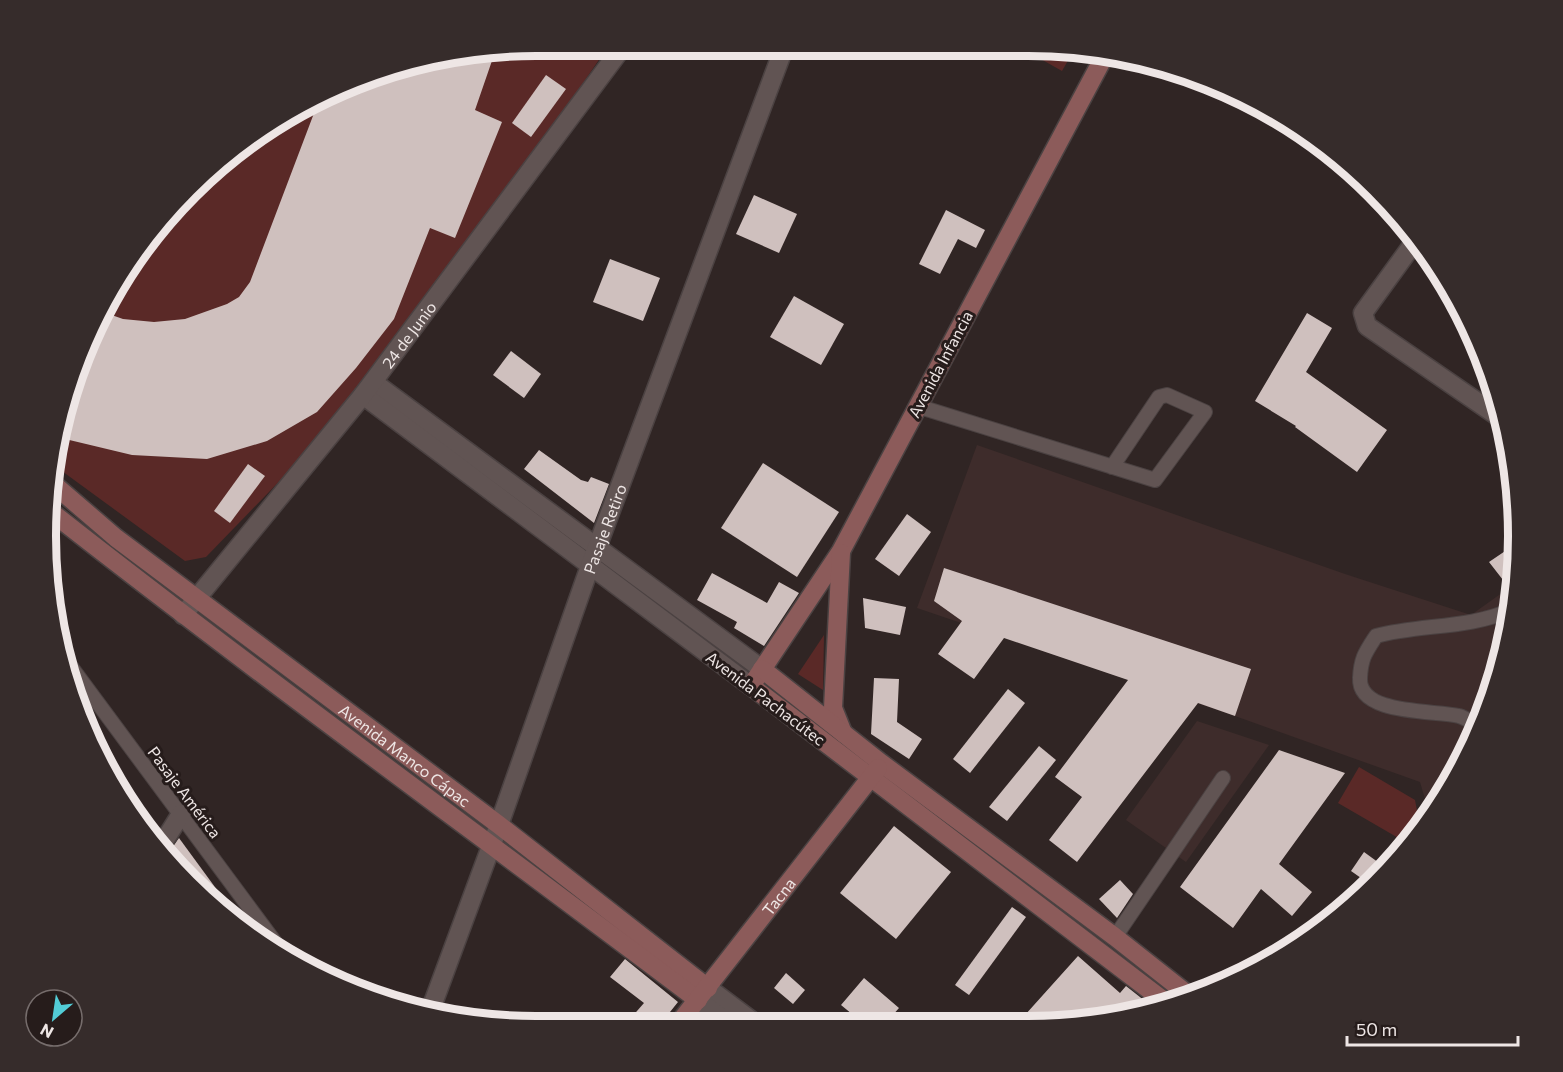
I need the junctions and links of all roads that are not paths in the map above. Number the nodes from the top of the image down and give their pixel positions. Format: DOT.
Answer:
graph roads {
  1 [pos="616,56"];
  2 [pos="781,56"];
  3 [pos="1101,62"];
  4 [pos="1411,247"];
  5 [pos="368,388"];
  6 [pos="917,406"];
  7 [pos="1491,411"];
  8 [pos="1112,467"];
  9 [pos="59,489"];
  10 [pos="57,516"];
  11 [pos="597,548"];
  12 [pos="841,551"];
  13 [pos="590,566"];
  14 [pos="195,599"];
  15 [pos="183,615"];
  16 [pos="1500,615"];
  17 [pos="762,669"];
  18 [pos="76,673"];
  19 [pos="751,686"];
  20 [pos="1470,722"];
  21 [pos="843,734"];
  22 [pos="876,771"];
  23 [pos="1223,778"];
  24 [pos="181,814"];
  25 [pos="499,825"];
  26 [pos="164,840"];
  27 [pos="492,844"];
  28 [pos="1115,936"];
  29 [pos="272,938"];
  30 [pos="1183,990"];
  31 [pos="703,994"];
  32 [pos="1160,997"];
  33 [pos="432,1005"];
  34 [pos="685,1016"];
  35 [pos="724,1016"];
  36 [pos="741,1016"];
  1 -- 5 [label="street, 24 de Junio"];
  2 -- 11 [label="street, Pasaje Retiro"];
  3 -- 6 [label="main road, Avenida Infancia"];
  4 -- 7 [label="street"];
  5 -- 11 [label="street, Avenida Pachacútec"];
  5 -- 13 [label="street, Avenida Pachacútec"];
  5 -- 14 [label="street, 24 de Junio"];
  6 -- 8 [label="lane"];
  6 -- 12 [label="main road, Avenida Infancia"];
  8 -- 8 [label="lane"];
  9 -- 14 [label="main road, Avenida Manco Cápac"];
  10 -- 15 [label="main road, Avenida Manco Cápac"];
  11 -- 13 [label="street, Pasaje Retiro"];
  11 -- 17 [label="street, Avenida Pachacútec"];
  12 -- 17 [label="main road, Avenida Infancia"];
  12 -- 21 [label="main road"];
  13 -- 19 [label="street, Avenida Pachacútec"];
  13 -- 25 [label="street, Pasaje Retiro"];
  14 -- 15 [label="street, 24 de Junio"];
  14 -- 25 [label="main road, Avenida Manco Cápac"];
  15 -- 27 [label="main road, Avenida Manco Cápac"];
  16 -- 20 [label="lane"];
  17 -- 19 [label="main road, Avenida Infancia"];
  17 -- 21 [label="main road, Avenida Pachacútec"];
  18 -- 24 [label="lane, Pasaje América"];
  19 -- 22 [label="main road, Avenida Pachacútec"];
  21 -- 22 [label="main road, Avenida Pachacútec"];
  22 -- 28 [label="main road, Avenida Pachacútec"];
  22 -- 31 [label="main road, Tacna"];
  22 -- 32 [label="main road, Avenida Pachacútec"];
  23 -- 28 [label="lane"];
  24 -- 26 [label="street"];
  24 -- 29 [label="lane, Pasaje América"];
  25 -- 27 [label="street, Pasaje Retiro"];
  25 -- 31 [label="main road, Avenida Manco Cápac"];
  27 -- 31 [label="main road, Avenida Manco Cápac"];
  27 -- 33 [label="street, Pasaje Retiro"];
  28 -- 30 [label="main road, Avenida Pachacútec"];
  31 -- 34 [label="main road, Tacna"];
  31 -- 35 [label="street, Avenida Manco Cápac"];
  31 -- 36 [label="street, Avenida Manco Cápac"];
}
